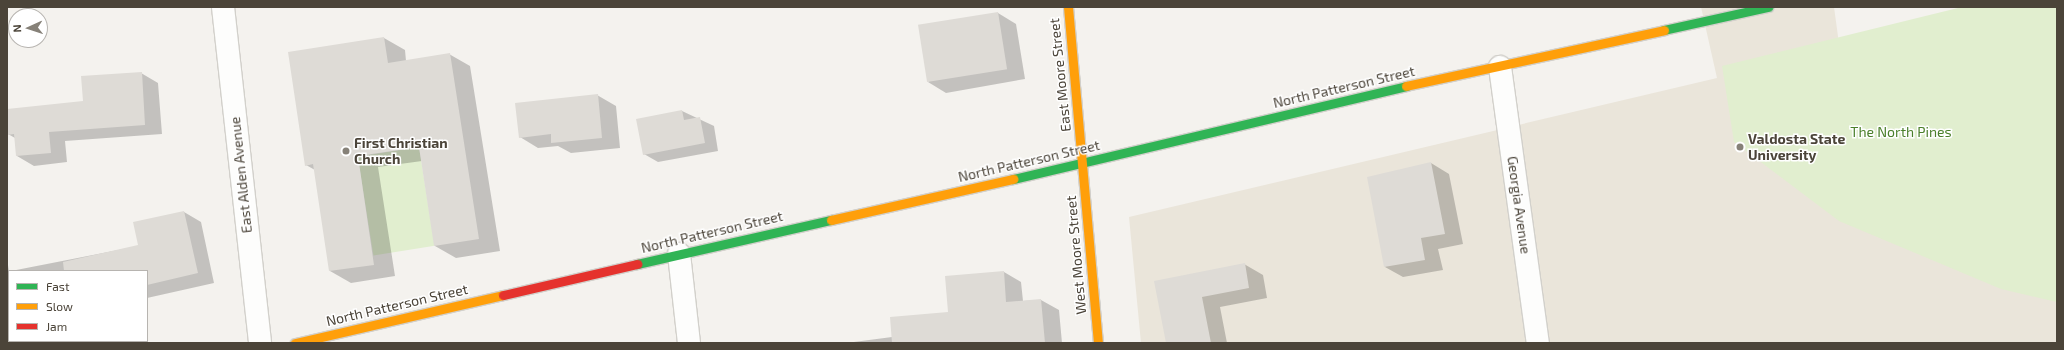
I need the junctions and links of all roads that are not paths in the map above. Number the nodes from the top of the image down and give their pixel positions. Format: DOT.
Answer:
graph roads {
  1 [pos="223,7"];
  2 [pos="1068,7"];
  3 [pos="1768,7"];
  4 [pos="1500,67"];
  5 [pos="1083,164"];
  6 [pos="679,254"];
  7 [pos="260,343"];
  8 [pos="295,343"];
  9 [pos="689,343"];
  10 [pos="1098,343"];
  11 [pos="1538,343"];
  1 -- 7 [label="street, East Alden Avenue"];
  2 -- 5 [label="main road, East Moore Street"];
  3 -- 4 [label="main road, North Patterson Street"];
  4 -- 5 [label="main road, North Patterson Street"];
  4 -- 11 [label="street, Georgia Avenue"];
  5 -- 6 [label="main road, North Patterson Street"];
  5 -- 10 [label="main road, West Moore Street"];
  6 -- 8 [label="main road, North Patterson Street"];
  6 -- 9 [label="street"];
}
